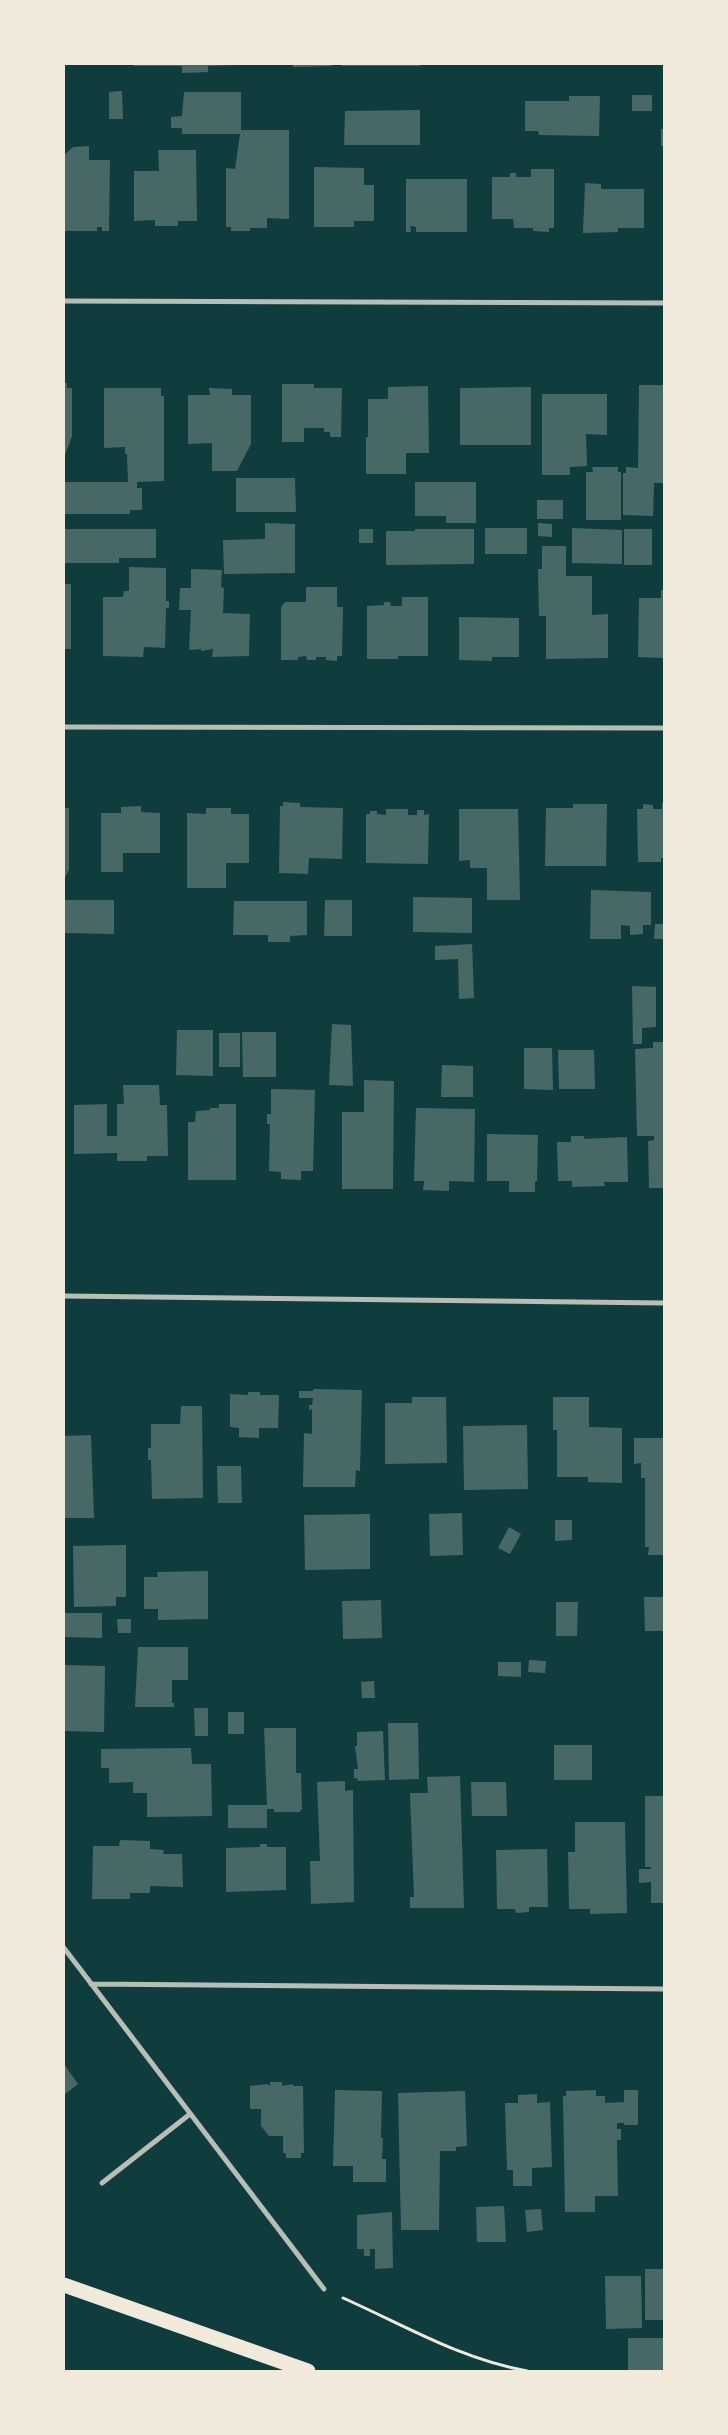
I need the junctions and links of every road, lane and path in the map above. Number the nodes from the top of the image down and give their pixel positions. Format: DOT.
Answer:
graph roads {
  1 [pos="64,301"];
  2 [pos="664,303"];
  3 [pos="64,727"];
  4 [pos="664,728"];
  5 [pos="64,1296"];
  6 [pos="664,1302"];
  7 [pos="64,1948"];
  8 [pos="91,1984"];
  9 [pos="664,1990"];
  10 [pos="190,2114"];
  11 [pos="102,2183"];
  12 [pos="64,2285"];
  13 [pos="324,2289"];
  14 [pos="308,2371"];
  15 [pos="527,2371"];
  1 -- 2 [label="street"];
  3 -- 4 [label="street"];
  5 -- 6 [label="street"];
  7 -- 8 [label="street"];
  8 -- 9 [label="street"];
  8 -- 10 [label="street"];
  10 -- 11 [label="street"];
  10 -- 13 [label="street"];
  12 -- 14 [label="highway"];
  13 -- 15 [label="path"];
}
